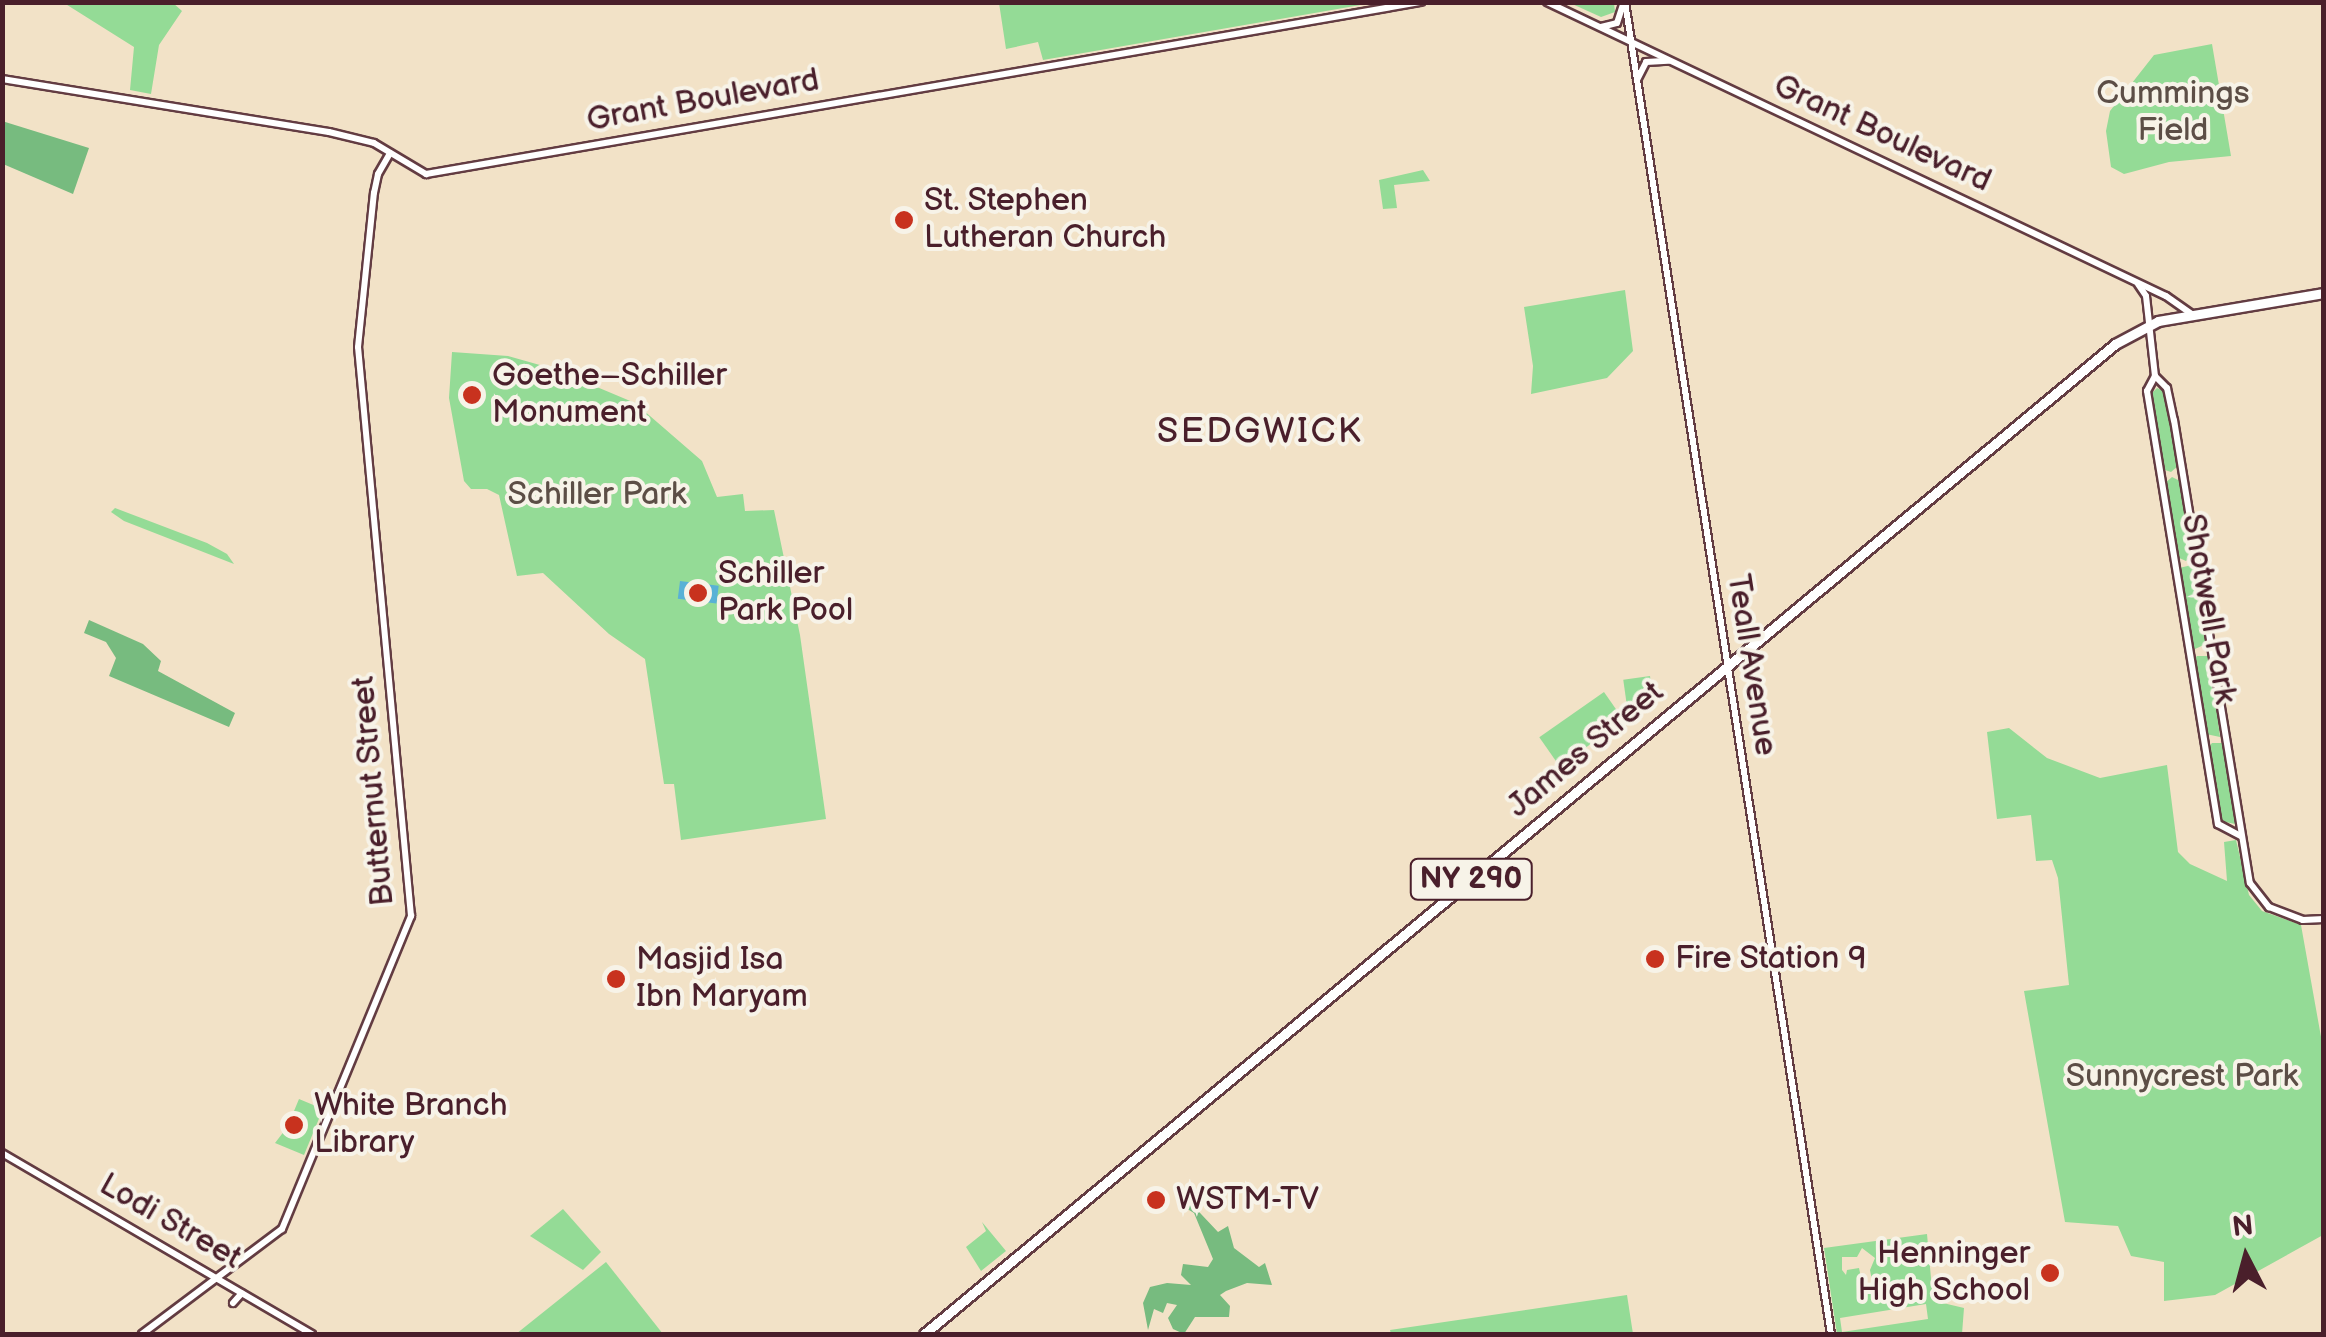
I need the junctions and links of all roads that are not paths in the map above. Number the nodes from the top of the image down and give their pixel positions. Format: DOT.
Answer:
graph roads {
  1 [pos="1421,2"];
  2 [pos="1547,2"];
  3 [pos="1624,2"];
  4 [pos="1599,26"];
  5 [pos="1630,42"];
  6 [pos="1670,61"];
  7 [pos="2,79"];
  8 [pos="1637,82"];
  9 [pos="390,153"];
  10 [pos="2138,283"];
  11 [pos="2158,292"];
  12 [pos="2324,293"];
  13 [pos="2147,305"];
  14 [pos="2190,311"];
  15 [pos="2146,326"];
  16 [pos="2155,376"];
  17 [pos="1725,666"];
  18 [pos="2242,838"];
  19 [pos="2324,919"];
  20 [pos="2,1153"];
  21 [pos="218,1279"];
  22 [pos="242,1294"];
  23 [pos="233,1303"];
  24 [pos="142,1334"];
  25 [pos="312,1334"];
  26 [pos="924,1334"];
  27 [pos="1831,1334"];
  1 -- 9 [label="street, Grant Boulevard"];
  2 -- 4 [label="street, Grant Boulevard"];
  3 -- 4 [label="street"];
  3 -- 5 [label="street, Teall Avenue"];
  4 -- 5 [label="street, Grant Boulevard"];
  5 -- 6 [label="street, Grant Boulevard"];
  5 -- 8 [label="street, Teall Avenue"];
  6 -- 8 [label="street"];
  6 -- 10 [label="street, Grant Boulevard"];
  7 -- 9 [label="street, Grant Boulevard"];
  8 -- 17 [label="street, Teall Avenue"];
  9 -- 21 [label="street, Butternut Street"];
  10 -- 11 [label="street, Grant Boulevard"];
  10 -- 13 [label="street"];
  11 -- 13 [label="street"];
  11 -- 14 [label="street, Grant Boulevard"];
  12 -- 14 [label="main road, James Street / NY 290"];
  13 -- 15 [label="street, Shotwell Park"];
  14 -- 15 [label="main road, James Street / NY 290"];
  15 -- 16 [label="street, Shotwell Park"];
  15 -- 17 [label="main road, James Street / NY 290"];
  16 -- 18 [label="street, Shotwell Park"];
  16 -- 18 [label="street, Shotwell Park"];
  17 -- 26 [label="main road, James Street / NY 290"];
  17 -- 27 [label="street, Teall Avenue"];
  18 -- 19 [label="street, Shotwell Park"];
  20 -- 21 [label="street, Lodi Street"];
  21 -- 22 [label="street, Lodi Street"];
  21 -- 24 [label="street, Butternut Street"];
  22 -- 23 [label="street"];
  22 -- 25 [label="street, Lodi Street"];
}
